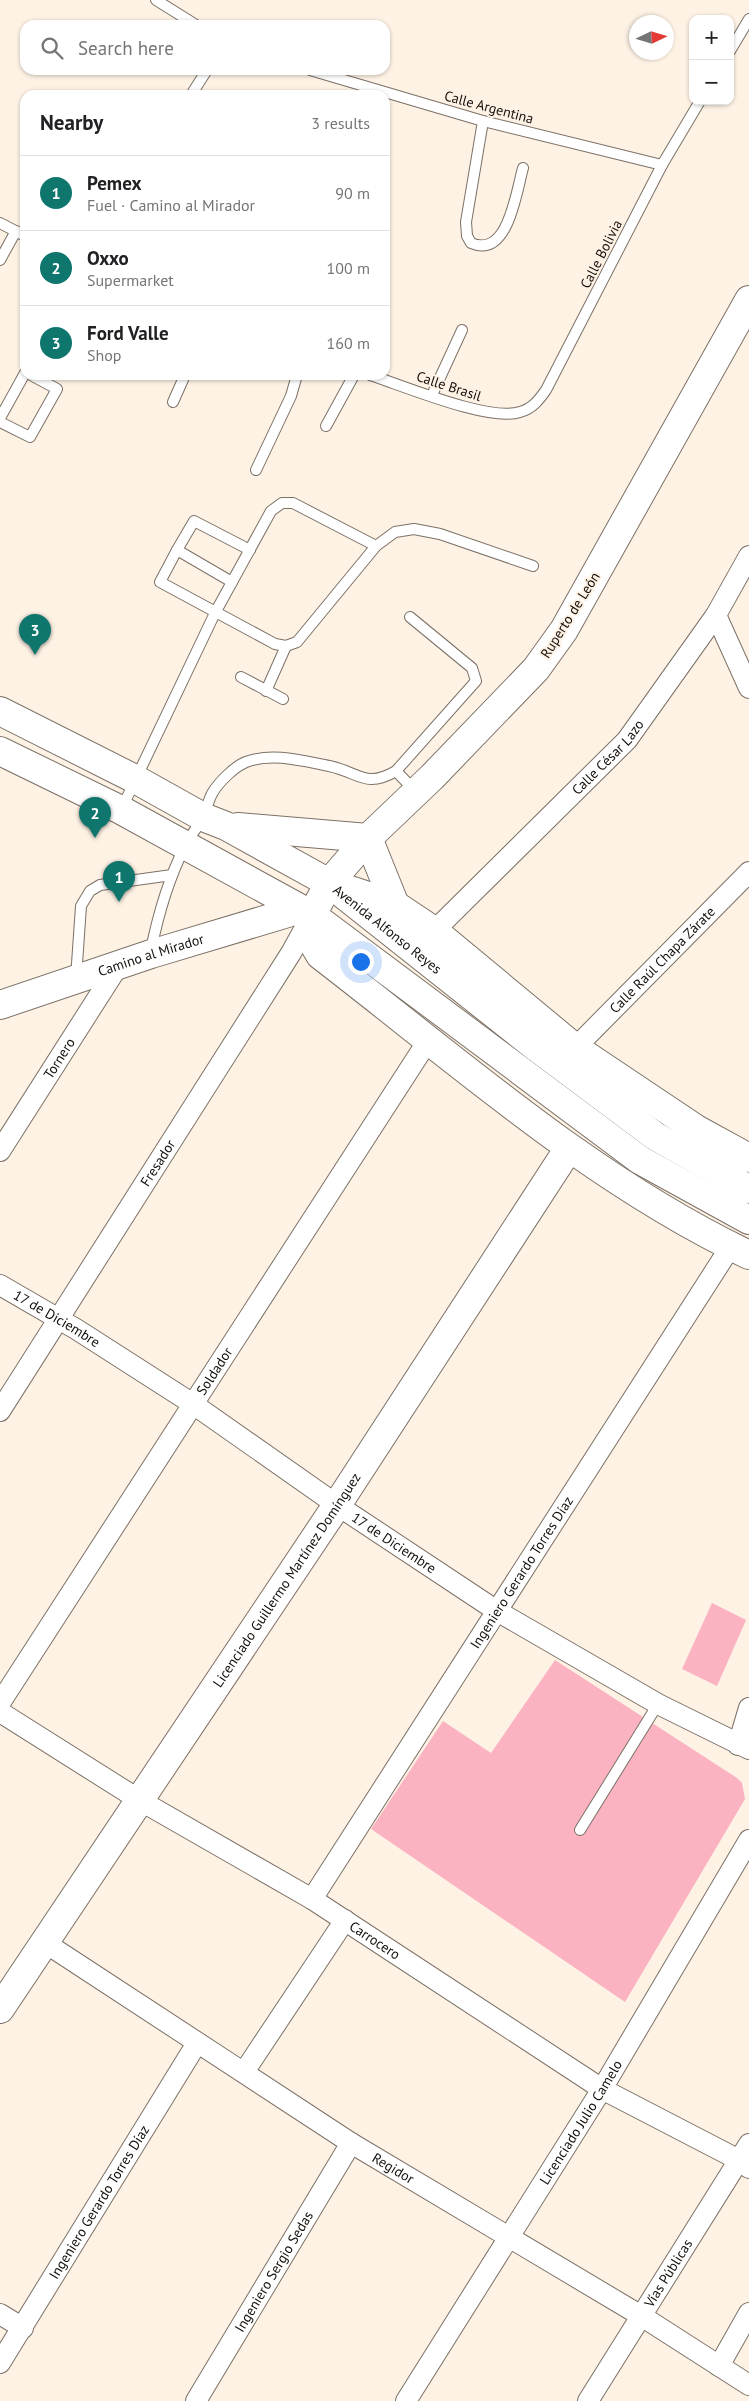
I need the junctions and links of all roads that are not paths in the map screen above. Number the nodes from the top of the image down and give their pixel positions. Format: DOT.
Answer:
graph roads {
  1 [pos="156,0"];
  2 [pos="749,19"];
  3 [pos="188,20"];
  4 [pos="734,44"];
  5 [pos="204,75"];
  6 [pos="327,75"];
  7 [pos="194,90"];
  8 [pos="378,90"];
  9 [pos="390,93"];
  10 [pos="698,105"];
  11 [pos="484,121"];
  12 [pos="662,165"];
  13 [pos="523,168"];
  14 [pos="0,223"];
  15 [pos="20,234"];
  16 [pos="0,260"];
  17 [pos="749,300"];
  18 [pos="462,330"];
  19 [pos="21,380"];
  20 [pos="40,380"];
  21 [pos="183,380"];
  22 [pos="295,380"];
  23 [pos="351,380"];
  24 [pos="386,380"];
  25 [pos="432,395"];
  26 [pos="173,402"];
  27 [pos="520,412"];
  28 [pos="0,418"];
  29 [pos="0,422"];
  30 [pos="326,426"];
  31 [pos="256,470"];
  32 [pos="376,546"];
  33 [pos="177,550"];
  34 [pos="250,550"];
  35 [pos="749,556"];
  36 [pos="533,566"];
  37 [pos="232,582"];
  38 [pos="215,613"];
  39 [pos="716,615"];
  40 [pos="410,617"];
  41 [pos="286,646"];
  42 [pos="241,677"];
  43 [pos="749,688"];
  44 [pos="266,691"];
  45 [pos="282,699"];
  46 [pos="0,711"];
  47 [pos="0,751"];
  48 [pos="396,771"];
  49 [pos="135,779"];
  50 [pos="416,792"];
  51 [pos="121,810"];
  52 [pos="215,822"];
  53 [pos="368,838"];
  54 [pos="185,844"];
  55 [pos="749,872"];
  56 [pos="172,875"];
  57 [pos="329,883"];
  58 [pos="394,905"];
  59 [pos="306,912"];
  60 [pos="434,931"];
  61 [pos="151,954"];
  62 [pos="118,966"];
  63 [pos="76,980"];
  64 [pos="0,1005"];
  65 [pos="429,1039"];
  66 [pos="575,1048"];
  67 [pos="696,1129"];
  68 [pos="569,1148"];
  69 [pos="0,1151"];
  70 [pos="749,1158"];
  71 [pos="749,1184"];
  72 [pos="749,1189"];
  73 [pos="665,1210"];
  74 [pos="749,1220"];
  75 [pos="749,1226"];
  76 [pos="740,1250"];
  77 [pos="0,1285"];
  78 [pos="58,1319"];
  79 [pos="193,1404"];
  80 [pos="0,1411"];
  81 [pos="337,1505"];
  82 [pos="497,1611"];
  83 [pos="0,1703"];
  84 [pos="658,1704"];
  85 [pos="749,1708"];
  86 [pos="0,1712"];
  87 [pos="744,1747"];
  88 [pos="140,1801"];
  89 [pos="580,1830"];
  90 [pos="749,1840"];
  91 [pos="312,1899"];
  92 [pos="345,1920"];
  93 [pos="44,1942"];
  94 [pos="0,2009"];
  95 [pos="198,2043"];
  96 [pos="244,2072"];
  97 [pos="602,2089"];
  98 [pos="351,2143"];
  99 [pos="746,2157"];
  100 [pos="509,2238"];
  101 [pos="749,2313"];
  102 [pos="0,2314"];
  103 [pos="643,2316"];
  104 [pos="22,2328"];
  105 [pos="0,2363"];
  106 [pos="719,2366"];
  107 [pos="749,2385"];
  108 [pos="196,2401"];
  109 [pos="406,2401"];
  110 [pos="588,2401"];
  1 -- 3 [label="lane"];
  2 -- 4 [label="lane"];
  5 -- 7 [label="lane"];
  6 -- 8 [label="lane, Calle Argentina"];
  9 -- 11 [label="lane, Calle Argentina"];
  10 -- 12 [label="lane, Calle Bolivia"];
  11 -- 12 [label="lane, Calle Argentina"];
  11 -- 13 [label="lane"];
  12 -- 27 [label="lane, Calle Bolivia"];
  14 -- 15 [label="lane"];
  15 -- 16 [label="lane"];
  17 -- 50 [label="street, Ruperto de León"];
  18 -- 25 [label="lane"];
  19 -- 28 [label="lane"];
  20 -- 29 [label="lane"];
  21 -- 26 [label="lane"];
  22 -- 31 [label="lane"];
  23 -- 30 [label="lane"];
  24 -- 25 [label="lane, Calle Brasil"];
  25 -- 27 [label="lane, Calle Brasil"];
  32 -- 34 [label="lane"];
  32 -- 36 [label="lane"];
  32 -- 41 [label="lane"];
  33 -- 34 [label="lane"];
  33 -- 37 [label="lane"];
  33 -- 38 [label="lane"];
  34 -- 37 [label="lane"];
  35 -- 39 [label="street, Calle César Lazo"];
  37 -- 38 [label="lane"];
  38 -- 41 [label="lane"];
  38 -- 49 [label="lane"];
  39 -- 43 [label="street"];
  39 -- 60 [label="street, Calle César Lazo"];
  40 -- 48 [label="lane"];
  41 -- 44 [label="lane"];
  42 -- 44 [label="lane"];
  44 -- 45 [label="lane"];
  46 -- 49 [label="street, Avenida Alfonso Reyes"];
  47 -- 51 [label="street"];
  48 -- 50 [label="lane"];
  48 -- 52 [label="lane"];
  49 -- 51 [label="lane"];
  49 -- 52 [label="street, Avenida Alfonso Reyes"];
  50 -- 53 [label="street, Ruperto de León"];
  51 -- 54 [label="street"];
  52 -- 53 [label="street"];
  52 -- 54 [label="lane"];
  52 -- 57 [label="street, Avenida Alfonso Reyes"];
  53 -- 57 [label="street, Ruperto de León"];
  53 -- 58 [label="street"];
  54 -- 56 [label="lane"];
  54 -- 59 [label="street"];
  55 -- 66 [label="street, Calle Raúl Chapa Zárate"];
  56 -- 61 [label="lane"];
  56 -- 63 [label="lane"];
  57 -- 58 [label="street"];
  57 -- 59 [label="street, Ruperto de León"];
  57 -- 72 [label="street, Avenida Alfonso Reyes"];
  58 -- 60 [label="street"];
  59 -- 61 [label="street, Camino al Mirador"];
  59 -- 65 [label="street"];
  59 -- 74 [label="street"];
  59 -- 78 [label="street, Fresador"];
  60 -- 66 [label="street"];
  61 -- 62 [label="street, Camino al Mirador"];
  62 -- 63 [label="street, Camino al Mirador"];
  62 -- 69 [label="street, Tornero"];
  63 -- 64 [label="street, Camino al Mirador"];
  65 -- 68 [label="street"];
  65 -- 79 [label="street, Soldador"];
  66 -- 67 [label="street"];
  67 -- 70 [label="street"];
  67 -- 71 [label="street"];
  68 -- 73 [label="street"];
  68 -- 81 [label="street, Licenciado Guillermo Martínez Domínguez"];
  73 -- 75 [label="street"];
  73 -- 76 [label="street"];
  76 -- 82 [label="street, Ingeniero Gerardo Torres Díaz"];
  77 -- 78 [label="street, 17 de Diciembre"];
  78 -- 79 [label="street, 17 de Diciembre"];
  78 -- 80 [label="street, Fresador"];
  79 -- 81 [label="street, 17 de Diciembre"];
  79 -- 83 [label="street, Soldador"];
  81 -- 82 [label="street, 17 de Diciembre"];
  81 -- 88 [label="street, Licenciado Guillermo Martínez Domínguez"];
  82 -- 84 [label="street, 17 de Diciembre"];
  82 -- 91 [label="street, Ingeniero Gerardo Torres Díaz"];
  84 -- 87 [label="street, 17 de Diciembre"];
  84 -- 89 [label="lane"];
  85 -- 87 [label="street"];
  86 -- 88 [label="street, Carrocero"];
  88 -- 91 [label="street, Carrocero"];
  88 -- 93 [label="street, Licenciado Guillermo Martínez Domínguez"];
  90 -- 97 [label="street, Licenciado Julio Camelo"];
  91 -- 92 [label="street, Carrocero"];
  92 -- 96 [label="street"];
  92 -- 97 [label="street, Carrocero"];
  93 -- 94 [label="street, Licenciado Guillermo Martínez Domínguez"];
  93 -- 95 [label="street, Regidor"];
  95 -- 96 [label="street, Regidor"];
  95 -- 104 [label="street, Ingeniero Gerardo Torres Díaz"];
  96 -- 98 [label="street, Regidor"];
  97 -- 99 [label="street, Carrocero"];
  97 -- 100 [label="street, Licenciado Julio Camelo"];
  98 -- 100 [label="street, Regidor"];
  98 -- 108 [label="street, Ingeniero Sergio Sedas"];
  99 -- 103 [label="street, Vías Públicas"];
  100 -- 103 [label="street, Regidor"];
  100 -- 109 [label="street, Licenciado Julio Camelo"];
  101 -- 106 [label="street"];
  102 -- 104 [label="street"];
  103 -- 106 [label="street, Regidor"];
  103 -- 110 [label="street, Vías Públicas"];
  104 -- 105 [label="street, Ingeniero Gerardo Torres Díaz"];
  106 -- 107 [label="street, Regidor"];
}
